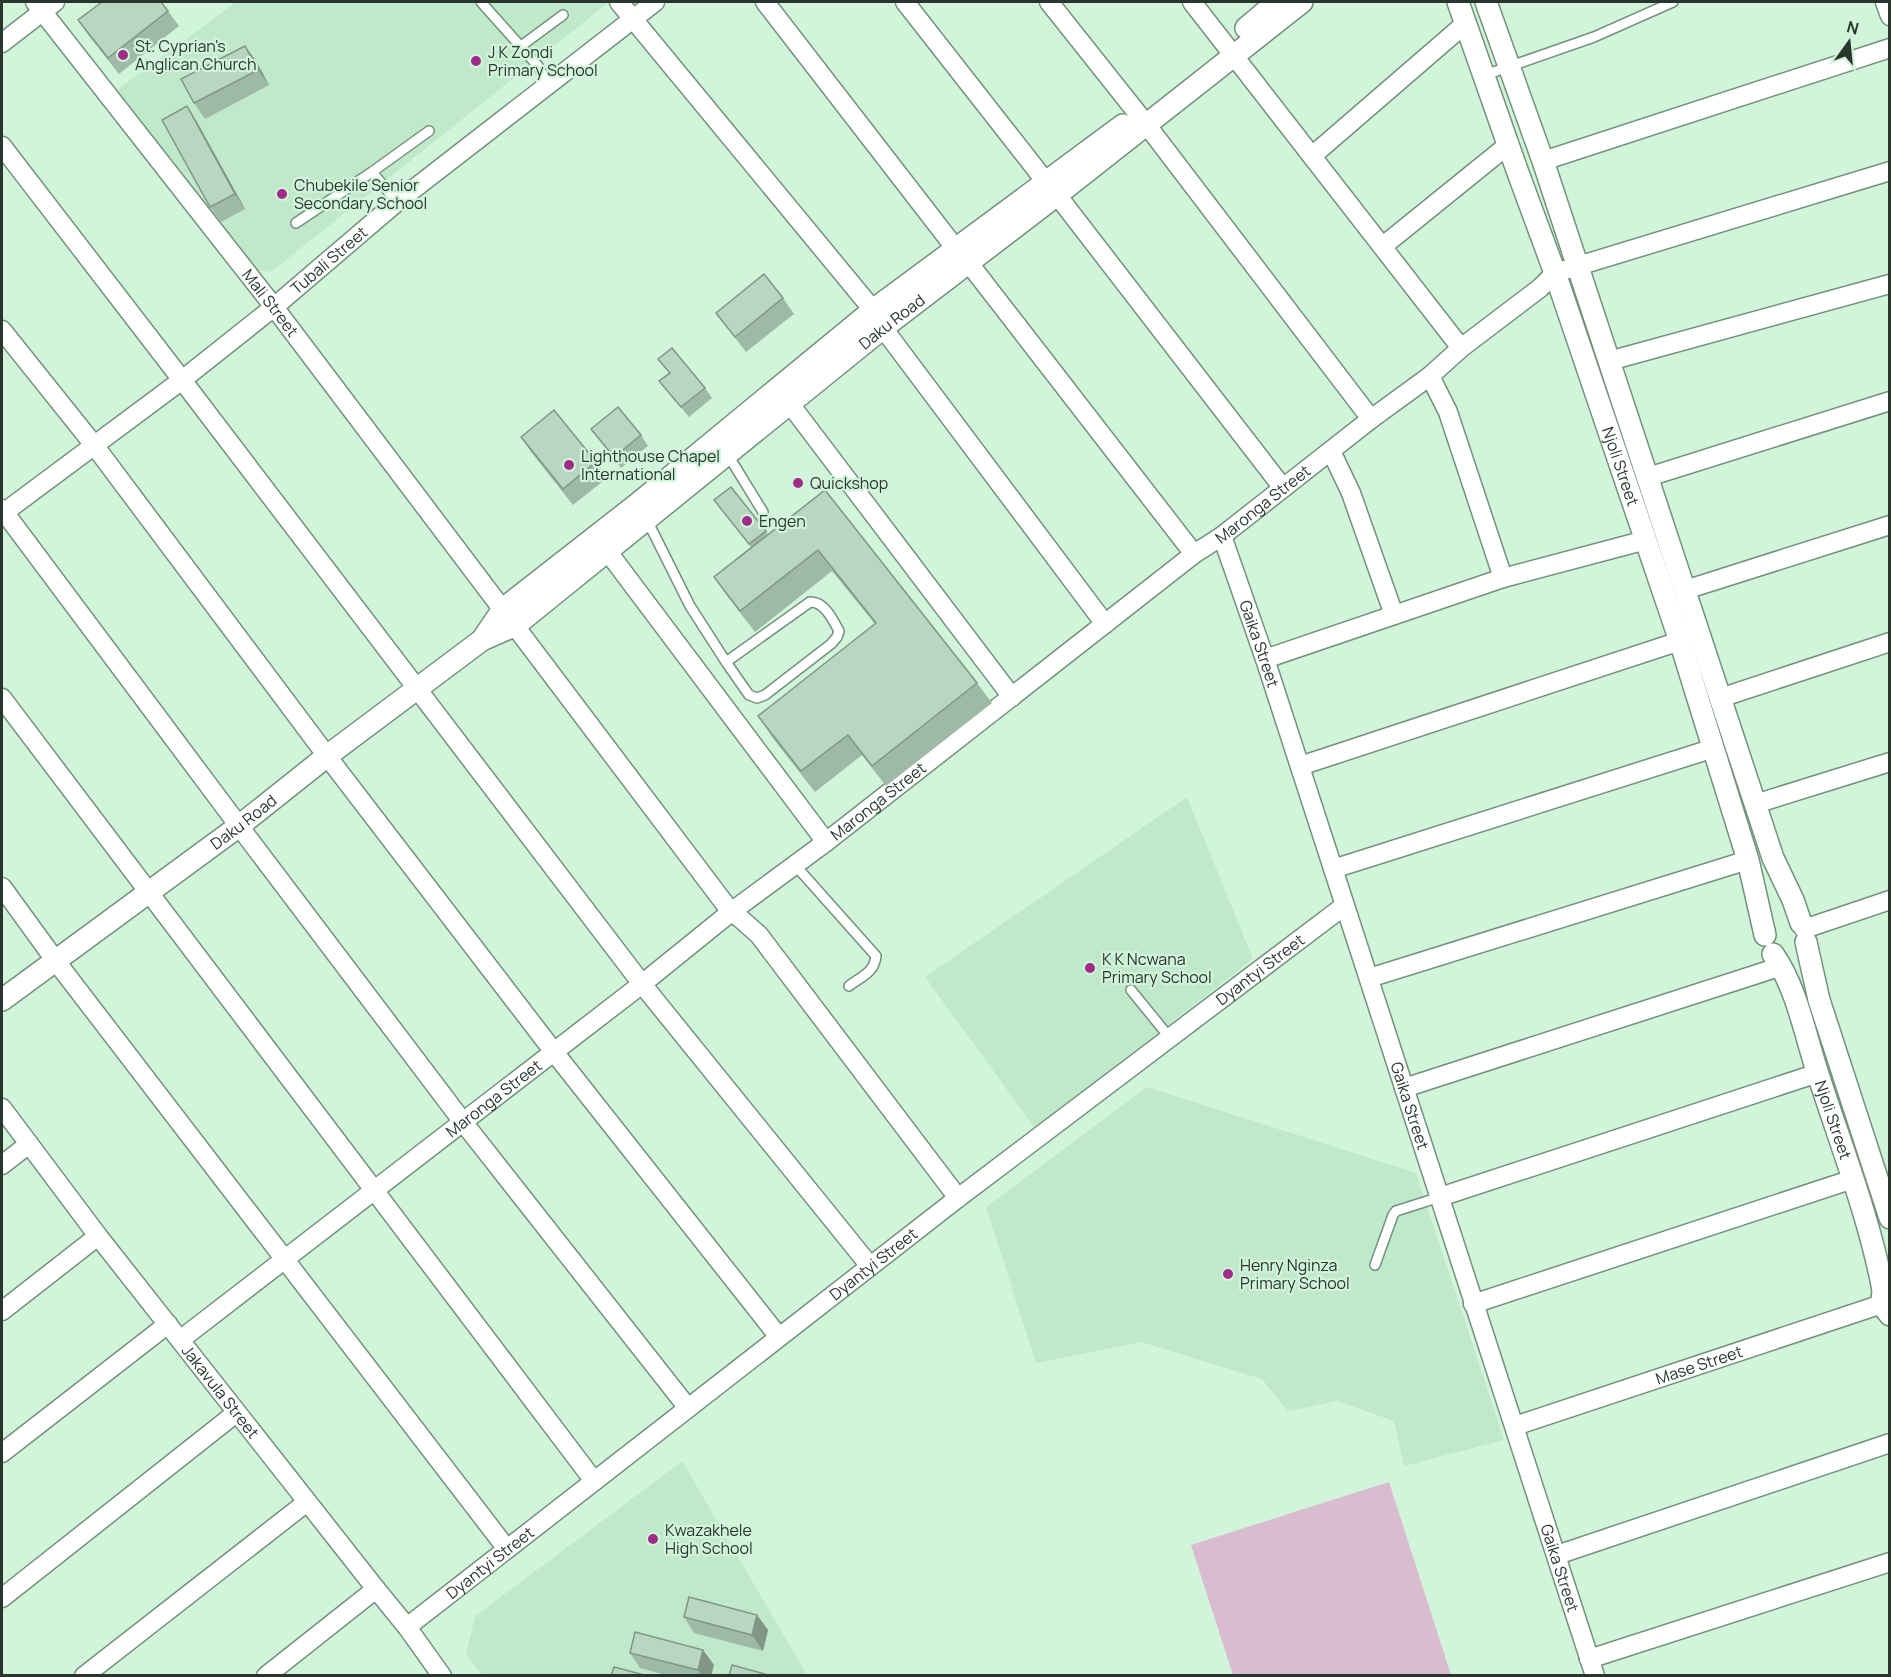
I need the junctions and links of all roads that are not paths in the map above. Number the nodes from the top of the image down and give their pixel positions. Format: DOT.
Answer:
graph roads {
  1 [pos="481,2"];
  2 [pos="619,2"];
  3 [pos="655,2"];
  4 [pos="765,2"];
  5 [pos="905,2"];
  6 [pos="1049,2"];
  7 [pos="1192,2"];
  8 [pos="1277,2"];
  9 [pos="1302,2"];
  10 [pos="1458,2"];
  11 [pos="1486,2"];
  12 [pos="1673,2"];
  13 [pos="1885,2"];
  14 [pos="44,5"];
  15 [pos="563,15"];
  16 [pos="1890,16"];
  17 [pos="633,20"];
  18 [pos="1466,23"];
  19 [pos="2,43"];
  20 [pos="520,46"];
  21 [pos="1890,48"];
  22 [pos="1230,51"];
  23 [pos="1510,66"];
  24 [pos="1485,75"];
  25 [pos="549,84"];
  26 [pos="1142,119"];
  27 [pos="429,131"];
  28 [pos="1509,145"];
  29 [pos="2,147"];
  30 [pos="1312,156"];
  31 [pos="1543,161"];
  32 [pos="1890,171"];
  33 [pos="372,172"];
  34 [pos="1051,188"];
  35 [pos="397,202"];
  36 [pos="296,223"];
  37 [pos="1383,246"];
  38 [pos="962,255"];
  39 [pos="1578,266"];
  40 [pos="1555,273"];
  41 [pos="1890,284"];
  42 [pos="274,307"];
  43 [pos="873,310"];
  44 [pos="883,328"];
  45 [pos="2,330"];
  46 [pos="1461,348"];
  47 [pos="1609,361"];
  48 [pos="1430,376"];
  49 [pos="182,380"];
  50 [pos="1890,401"];
  51 [pos="790,404"];
  52 [pos="1371,418"];
  53 [pos="94,445"];
  54 [pos="1331,451"];
  55 [pos="728,455"];
  56 [pos="1648,477"];
  57 [pos="1283,488"];
  58 [pos="2,512"];
  59 [pos="642,512"];
  60 [pos="763,512"];
  61 [pos="1890,525"];
  62 [pos="1222,536"];
  63 [pos="1646,540"];
  64 [pos="608,552"];
  65 [pos="1194,554"];
  66 [pos="1503,578"];
  67 [pos="1685,590"];
  68 [pos="1394,615"];
  69 [pos="509,617"];
  70 [pos="1105,624"];
  71 [pos="1680,641"];
  72 [pos="1890,642"];
  73 [pos="1265,659"];
  74 [pos="726,662"];
  75 [pos="418,688"];
  76 [pos="2,698"];
  77 [pos="1012,698"];
  78 [pos="1720,698"];
  79 [pos="1714,748"];
  80 [pos="327,756"];
  81 [pos="1890,762"];
  82 [pos="1300,766"];
  83 [pos="1755,804"];
  84 [pos="239,826"];
  85 [pos="826,842"];
  86 [pos="1749,860"];
  87 [pos="795,865"];
  88 [pos="1333,869"];
  89 [pos="2,887"];
  90 [pos="149,894"];
  91 [pos="1890,900"];
  92 [pos="1344,906"];
  93 [pos="731,912"];
  94 [pos="1804,931"];
  95 [pos="1773,952"];
  96 [pos="55,960"];
  97 [pos="1369,978"];
  98 [pos="642,984"];
  99 [pos="849,986"];
  100 [pos="1131,990"];
  101 [pos="2,1000"];
  102 [pos="1170,1038"];
  103 [pos="554,1052"];
  104 [pos="1818,1073"];
  105 [pos="1404,1088"];
  106 [pos="2,1108"];
  107 [pos="463,1122"];
  108 [pos="29,1144"];
  109 [pos="2,1165"];
  110 [pos="1853,1179"];
  111 [pos="375,1191"];
  112 [pos="1440,1197"];
  113 [pos="958,1198"];
  114 [pos="1890,1218"];
  115 [pos="98,1236"];
  116 [pos="285,1259"];
  117 [pos="1375,1265"];
  118 [pos="870,1266"];
  119 [pos="1886,1298"];
  120 [pos="1473,1304"];
  121 [pos="2,1311"];
  122 [pos="168,1324"];
  123 [pos="779,1337"];
  124 [pos="180,1340"];
  125 [pos="688,1408"];
  126 [pos="236,1413"];
  127 [pos="1515,1426"];
  128 [pos="1890,1443"];
  129 [pos="2,1453"];
  130 [pos="594,1481"];
  131 [pos="307,1502"];
  132 [pos="507,1549"];
  133 [pos="1557,1555"];
  134 [pos="1890,1562"];
  135 [pos="376,1589"];
  136 [pos="2,1598"];
  137 [pos="407,1627"];
  138 [pos="1592,1667"];
  139 [pos="84,1676"];
  140 [pos="266,1676"];
  141 [pos="442,1676"];
  1 -- 20 [label="lane"];
  2 -- 17 [label="street"];
  3 -- 17 [label="street, Tubali Street"];
  4 -- 38 [label="street"];
  5 -- 34 [label="street"];
  6 -- 26 [label="street"];
  7 -- 22 [label="street"];
  8 -- 22 [label="street, Daku Road"];
  9 -- 22 [label="street, Daku Road"];
  10 -- 18 [label="street, Njoli Street"];
  11 -- 23 [label="street, Njoli Street"];
  12 -- 23 [label="lane"];
  13 -- 16 [label="street"];
  14 -- 19 [label="street"];
  14 -- 42 [label="street, Mali Street"];
  15 -- 20 [label="lane"];
  17 -- 25 [label="street, Tubali Street"];
  17 -- 43 [label="street"];
  18 -- 24 [label="street, Njoli Street"];
  18 -- 30 [label="street"];
  20 -- 25 [label="lane"];
  21 -- 31 [label="street"];
  22 -- 26 [label="street, Daku Road"];
  22 -- 30 [label="street"];
  23 -- 24 [label="lane"];
  23 -- 31 [label="street, Njoli Street"];
  24 -- 28 [label="street, Njoli Street"];
  25 -- 35 [label="street, Tubali Street"];
  26 -- 34 [label="street, Daku Road"];
  26 -- 52 [label="street"];
  27 -- 33 [label="lane"];
  28 -- 37 [label="street"];
  28 -- 40 [label="street, Njoli Street"];
  29 -- 49 [label="street"];
  30 -- 37 [label="street"];
  31 -- 39 [label="street, Njoli Street"];
  32 -- 39 [label="street, Maronga Street"];
  33 -- 35 [label="lane"];
  33 -- 36 [label="lane"];
  34 -- 38 [label="street, Daku Road"];
  34 -- 57 [label="street"];
  35 -- 42 [label="street, Tubali Street"];
  37 -- 46 [label="street"];
  38 -- 43 [label="street, Daku Road"];
  38 -- 44 [label="street, Daku Road"];
  38 -- 65 [label="street"];
  39 -- 40 [label="street, Maronga Street"];
  39 -- 47 [label="street, Njoli Street"];
  40 -- 46 [label="street, Maronga Street"];
  40 -- 63 [label="street, Njoli Street"];
  41 -- 47 [label="street"];
  42 -- 49 [label="street, Tubali Street"];
  42 -- 69 [label="street, Mali Street"];
  43 -- 59 [label="street, Daku Road"];
  44 -- 51 [label="street, Daku Road"];
  44 -- 70 [label="street"];
  45 -- 53 [label="street"];
  46 -- 48 [label="street, Maronga Street"];
  47 -- 56 [label="street, Njoli Street"];
  48 -- 52 [label="street, Maronga Street"];
  48 -- 66 [label="street"];
  49 -- 53 [label="street, Tubali Street"];
  49 -- 75 [label="street"];
  50 -- 56 [label="street"];
  51 -- 55 [label="street, Daku Road"];
  51 -- 77 [label="street"];
  52 -- 54 [label="street, Maronga Street"];
  53 -- 58 [label="street, Tubali Street"];
  53 -- 80 [label="street"];
  54 -- 57 [label="street, Maronga Street"];
  54 -- 68 [label="street"];
  55 -- 59 [label="street, Daku Road"];
  55 -- 60 [label="lane"];
  56 -- 67 [label="street, Njoli Street"];
  57 -- 62 [label="street, Maronga Street"];
  58 -- 84 [label="street"];
  59 -- 64 [label="street, Daku Road"];
  59 -- 69 [label="street, Daku Road"];
  59 -- 74 [label="lane"];
  61 -- 67 [label="street"];
  62 -- 65 [label="street, Maronga Street"];
  62 -- 73 [label="street, Gaika Street"];
  63 -- 66 [label="street"];
  63 -- 71 [label="street, Njoli Street"];
  64 -- 69 [label="street, Daku Road"];
  64 -- 85 [label="street"];
  65 -- 70 [label="street, Maronga Street"];
  66 -- 68 [label="street"];
  67 -- 78 [label="street, Njoli Street"];
  68 -- 73 [label="street"];
  69 -- 75 [label="street, Daku Road"];
  69 -- 93 [label="street, Mali Street"];
  70 -- 77 [label="street, Maronga Street"];
  71 -- 79 [label="street, Njoli Street"];
  71 -- 82 [label="street"];
  72 -- 78 [label="street"];
  73 -- 82 [label="street, Gaika Street"];
  74 -- 74 [label="lane"];
  75 -- 80 [label="street, Daku Road"];
  75 -- 98 [label="street"];
  76 -- 90 [label="street"];
  77 -- 85 [label="street, Maronga Street"];
  78 -- 83 [label="street, Njoli Street"];
  79 -- 86 [label="street, Njoli Street"];
  79 -- 88 [label="street"];
  80 -- 84 [label="street, Daku Road"];
  80 -- 103 [label="street"];
  81 -- 83 [label="street"];
  82 -- 88 [label="street, Gaika Street"];
  83 -- 94 [label="street, Njoli Street"];
  84 -- 90 [label="street, Daku Road"];
  84 -- 107 [label="street"];
  85 -- 87 [label="street, Maronga Street"];
  86 -- 95 [label="street, Njoli Street"];
  86 -- 97 [label="street"];
  87 -- 93 [label="street, Maronga Street"];
  87 -- 99 [label="lane"];
  88 -- 92 [label="street, Gaika Street"];
  89 -- 96 [label="street"];
  90 -- 96 [label="street, Daku Road"];
  90 -- 111 [label="street"];
  91 -- 94 [label="street"];
  92 -- 97 [label="street, Gaika Street"];
  92 -- 102 [label="street, Dyantyi Street"];
  93 -- 98 [label="street, Maronga Street"];
  93 -- 113 [label="street, Mali Street"];
  94 -- 95 [label="street"];
  94 -- 95 [label="street"];
  94 -- 114 [label="street, Njoli Street"];
  95 -- 104 [label="street, Njoli Street"];
  95 -- 105 [label="street"];
  96 -- 101 [label="street, Daku Road"];
  96 -- 116 [label="street"];
  97 -- 105 [label="street, Gaika Street"];
  98 -- 103 [label="street, Maronga Street"];
  98 -- 118 [label="street"];
  100 -- 102 [label="lane"];
  102 -- 113 [label="street, Dyantyi Street"];
  103 -- 107 [label="street, Maronga Street"];
  103 -- 123 [label="street"];
  104 -- 110 [label="street, Njoli Street"];
  104 -- 112 [label="street"];
  105 -- 112 [label="street, Gaika Street"];
  106 -- 108 [label="street, Jakavula Street"];
  107 -- 111 [label="street, Maronga Street"];
  107 -- 125 [label="street"];
  108 -- 109 [label="street"];
  108 -- 115 [label="street, Jakavula Street"];
  110 -- 119 [label="street, Njoli Street"];
  110 -- 120 [label="street"];
  111 -- 116 [label="street, Maronga Street"];
  111 -- 130 [label="street"];
  112 -- 117 [label="lane"];
  112 -- 120 [label="street, Gaika Street"];
  113 -- 118 [label="street, Dyantyi Street"];
  115 -- 121 [label="street"];
  115 -- 122 [label="street, Jakavula Street"];
  116 -- 124 [label="street, Maronga Street"];
  116 -- 132 [label="street"];
  118 -- 123 [label="street, Dyantyi Street"];
  119 -- 127 [label="street, Mase Street"];
  120 -- 127 [label="street, Gaika Street"];
  122 -- 124 [label="street, Jakavula Street"];
  122 -- 129 [label="street"];
  123 -- 125 [label="street, Dyantyi Street"];
  124 -- 126 [label="street, Jakavula Street"];
  125 -- 130 [label="street, Dyantyi Street"];
  126 -- 131 [label="street, Jakavula Street"];
  126 -- 136 [label="street"];
  127 -- 133 [label="street, Gaika Street"];
  128 -- 133 [label="street"];
  130 -- 132 [label="street, Dyantyi Street"];
  131 -- 135 [label="street, Jakavula Street"];
  131 -- 139 [label="street"];
  132 -- 137 [label="street, Dyantyi Street"];
  133 -- 138 [label="street, Gaika Street"];
  134 -- 138 [label="street"];
  135 -- 137 [label="street, Jakavula Street"];
  135 -- 140 [label="street"];
  137 -- 141 [label="street, Jakavula Street"];
}
